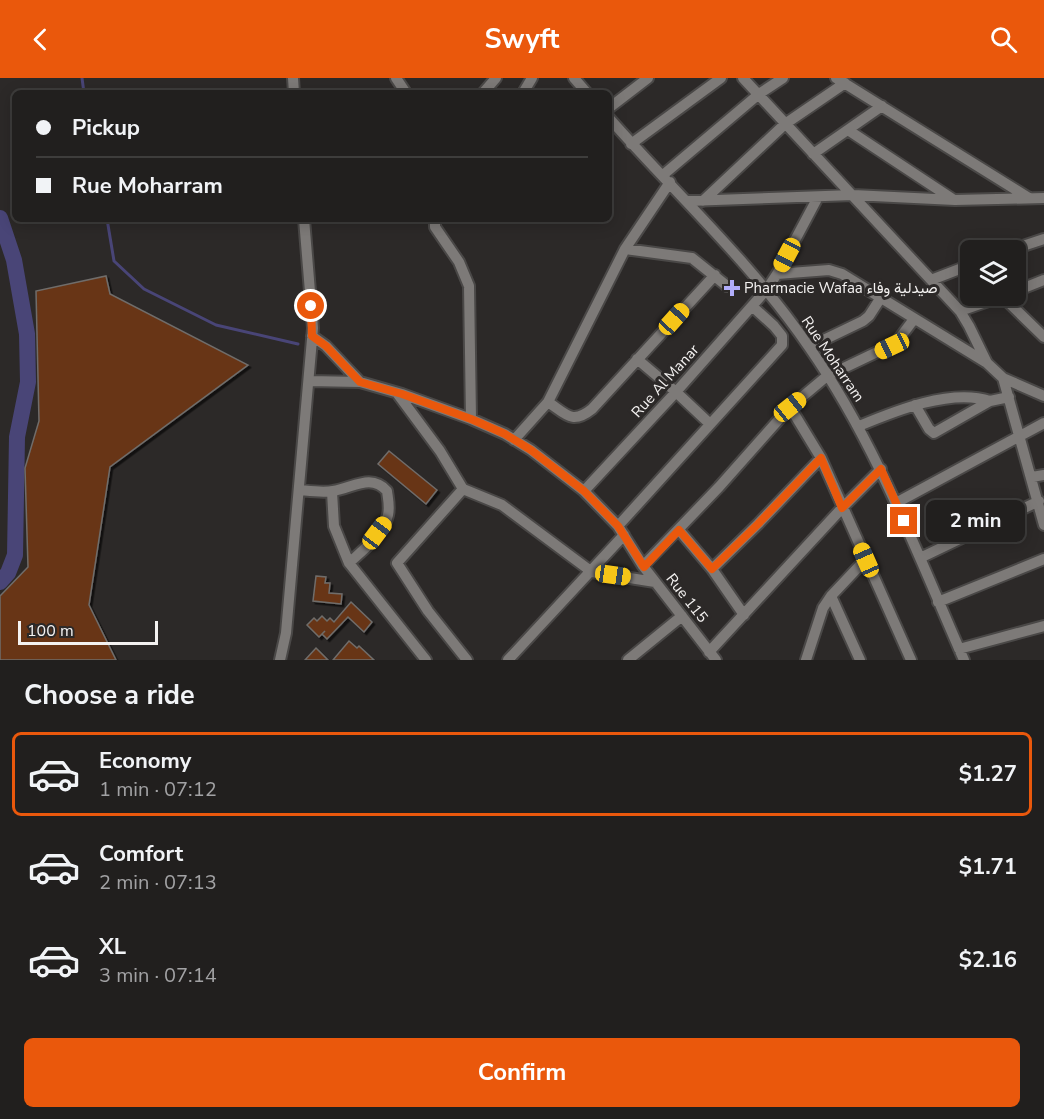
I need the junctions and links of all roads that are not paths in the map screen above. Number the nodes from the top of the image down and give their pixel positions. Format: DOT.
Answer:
graph roads {
  1 [pos="496,78"];
  2 [pos="575,78"];
  3 [pos="648,78"];
  4 [pos="721,78"];
  5 [pos="743,78"];
  6 [pos="783,78"];
  7 [pos="840,81"];
  8 [pos="486,90"];
  9 [pos="585,90"];
  10 [pos="759,94"];
  11 [pos="612,106"];
  12 [pos="882,106"];
  13 [pos="612,121"];
  14 [pos="785,124"];
  15 [pos="848,130"];
  16 [pos="632,144"];
  17 [pos="813,154"];
  18 [pos="667,179"];
  19 [pos="853,195"];
  20 [pos="818,197"];
  21 [pos="1029,198"];
  22 [pos="1044,198"];
  23 [pos="955,200"];
  24 [pos="688,201"];
  25 [pos="703,201"];
  26 [pos="304,222"];
  27 [pos="435,222"];
  28 [pos="1044,238"];
  29 [pos="1026,245"];
  30 [pos="626,249"];
  31 [pos="960,270"];
  32 [pos="777,274"];
  33 [pos="714,275"];
  34 [pos="931,280"];
  35 [pos="1044,280"];
  36 [pos="727,286"];
  37 [pos="1026,287"];
  38 [pos="767,289"];
  39 [pos="880,299"];
  40 [pos="752,306"];
  41 [pos="974,306"];
  42 [pos="1015,306"];
  43 [pos="960,311"];
  44 [pos="914,319"];
  45 [pos="1039,325"];
  46 [pos="312,336"];
  47 [pos="1044,337"];
  48 [pos="809,346"];
  49 [pos="637,359"];
  50 [pos="987,363"];
  51 [pos="827,376"];
  52 [pos="1003,378"];
  53 [pos="309,381"];
  54 [pos="360,382"];
  55 [pos="676,392"];
  56 [pos="397,393"];
  57 [pos="1044,396"];
  58 [pos="1009,397"];
  59 [pos="990,401"];
  60 [pos="548,402"];
  61 [pos="915,405"];
  62 [pos="790,407"];
  63 [pos="471,419"];
  64 [pos="1044,423"];
  65 [pos="710,424"];
  66 [pos="859,426"];
  67 [pos="1020,436"];
  68 [pos="514,440"];
  69 [pos="821,458"];
  70 [pos="881,469"];
  71 [pos="1044,475"];
  72 [pos="1032,477"];
  73 [pos="463,489"];
  74 [pos="584,491"];
  75 [pos="299,492"];
  76 [pos="332,493"];
  77 [pos="1039,501"];
  78 [pos="896,503"];
  79 [pos="842,508"];
  80 [pos="1044,525"];
  81 [pos="679,530"];
  82 [pos="621,531"];
  83 [pos="920,558"];
  84 [pos="1044,559"];
  85 [pos="866,560"];
  86 [pos="349,563"];
  87 [pos="644,567"];
  88 [pos="712,569"];
  89 [pos="592,572"];
  90 [pos="655,582"];
  91 [pos="831,596"];
  92 [pos="938,602"];
  93 [pos="744,615"];
  94 [pos="682,616"];
  95 [pos="1044,626"];
  96 [pos="959,649"];
  97 [pos="713,656"];
  98 [pos="279,660"];
  99 [pos="426,660"];
  100 [pos="467,660"];
  101 [pos="508,660"];
  102 [pos="628,660"];
  103 [pos="806,660"];
  104 [pos="860,660"];
  105 [pos="911,660"];
  106 [pos="964,660"];
  1 -- 8 [label="street"];
  2 -- 9 [label="street"];
  3 -- 11 [label="street"];
  4 -- 16 [label="street"];
  5 -- 10 [label="street"];
  6 -- 10 [label="street"];
  7 -- 12 [label="street"];
  7 -- 14 [label="street"];
  10 -- 14 [label="street"];
  10 -- 18 [label="street"];
  12 -- 15 [label="street"];
  12 -- 21 [label="street"];
  13 -- 16 [label="street, Rue Moharram"];
  14 -- 17 [label="street"];
  14 -- 25 [label="street"];
  15 -- 17 [label="street"];
  15 -- 23 [label="street"];
  16 -- 18 [label="street, Rue Moharram"];
  17 -- 19 [label="street"];
  18 -- 24 [label="street, Rue Moharram"];
  18 -- 30 [label="street"];
  19 -- 20 [label="street"];
  19 -- 23 [label="street"];
  19 -- 34 [label="street"];
  20 -- 25 [label="street"];
  20 -- 32 [label="street, Rue Al Manar"];
  21 -- 22 [label="street"];
  21 -- 23 [label="street"];
  24 -- 25 [label="street"];
  24 -- 38 [label="street, Rue Moharram"];
  26 -- 46 [label="street"];
  27 -- 63 [label="street"];
  28 -- 29 [label="street"];
  30 -- 33 [label="street"];
  30 -- 60 [label="street"];
  31 -- 34 [label="street"];
  32 -- 38 [label="street, Rue Al Manar"];
  32 -- 39 [label="street"];
  33 -- 36 [label="street"];
  33 -- 49 [label="street"];
  34 -- 43 [label="street"];
  35 -- 37 [label="street"];
  38 -- 40 [label="street, Rue Al Manar"];
  38 -- 48 [label="street, Rue Moharram"];
  39 -- 44 [label="street"];
  39 -- 48 [label="street"];
  40 -- 55 [label="street, Rue Al Manar"];
  40 -- 65 [label="street"];
  41 -- 43 [label="street"];
  42 -- 45 [label="street"];
  43 -- 50 [label="street"];
  44 -- 50 [label="street"];
  44 -- 51 [label="street"];
  45 -- 47 [label="street"];
  46 -- 53 [label="street"];
  46 -- 54 [label="street"];
  48 -- 51 [label="street, Rue Moharram"];
  49 -- 55 [label="street"];
  49 -- 60 [label="street"];
  50 -- 52 [label="street"];
  51 -- 62 [label="street"];
  51 -- 66 [label="street, Rue Moharram"];
  52 -- 57 [label="street"];
  52 -- 58 [label="street"];
  53 -- 54 [label="street"];
  53 -- 75 [label="street"];
  54 -- 56 [label="street, Rue 115"];
  55 -- 65 [label="street"];
  55 -- 74 [label="street, Rue Al Manar"];
  56 -- 63 [label="street, Rue 115"];
  56 -- 73 [label="street"];
  58 -- 59 [label="street"];
  58 -- 67 [label="street"];
  59 -- 61 [label="street"];
  59 -- 61 [label="street"];
  60 -- 68 [label="street"];
  61 -- 66 [label="street"];
  62 -- 69 [label="street"];
  62 -- 81 [label="street"];
  63 -- 68 [label="street, Rue 115"];
  64 -- 67 [label="street"];
  65 -- 82 [label="street"];
  66 -- 70 [label="street, Rue Moharram"];
  67 -- 72 [label="street"];
  67 -- 78 [label="street"];
  68 -- 74 [label="street, Rue 115"];
  69 -- 79 [label="street"];
  69 -- 88 [label="street"];
  70 -- 78 [label="street, Rue Moharram"];
  70 -- 79 [label="street"];
  71 -- 72 [label="street"];
  72 -- 77 [label="street"];
  73 -- 89 [label="street"];
  73 -- 100 [label="street"];
  74 -- 82 [label="street, Rue 115"];
  75 -- 76 [label="street"];
  75 -- 98 [label="street"];
  76 -- 86 [label="street"];
  76 -- 86 [label="street"];
  77 -- 80 [label="street"];
  77 -- 83 [label="street"];
  78 -- 83 [label="street, Rue Moharram"];
  79 -- 85 [label="street"];
  79 -- 93 [label="street"];
  81 -- 87 [label="street"];
  81 -- 88 [label="street"];
  82 -- 87 [label="street, Rue 115"];
  82 -- 89 [label="street"];
  83 -- 92 [label="street, Rue Moharram"];
  84 -- 92 [label="street"];
  85 -- 91 [label="street"];
  85 -- 105 [label="street"];
  86 -- 99 [label="street"];
  87 -- 90 [label="street, Rue 115"];
  88 -- 93 [label="street"];
  89 -- 90 [label="street"];
  89 -- 101 [label="street"];
  90 -- 94 [label="street, Rue 115"];
  91 -- 103 [label="street"];
  91 -- 104 [label="street"];
  92 -- 96 [label="street, Rue Moharram"];
  93 -- 97 [label="street"];
  94 -- 97 [label="street, Rue 115"];
  94 -- 102 [label="street"];
  95 -- 96 [label="street"];
  96 -- 106 [label="street, Rue Moharram"];
}
